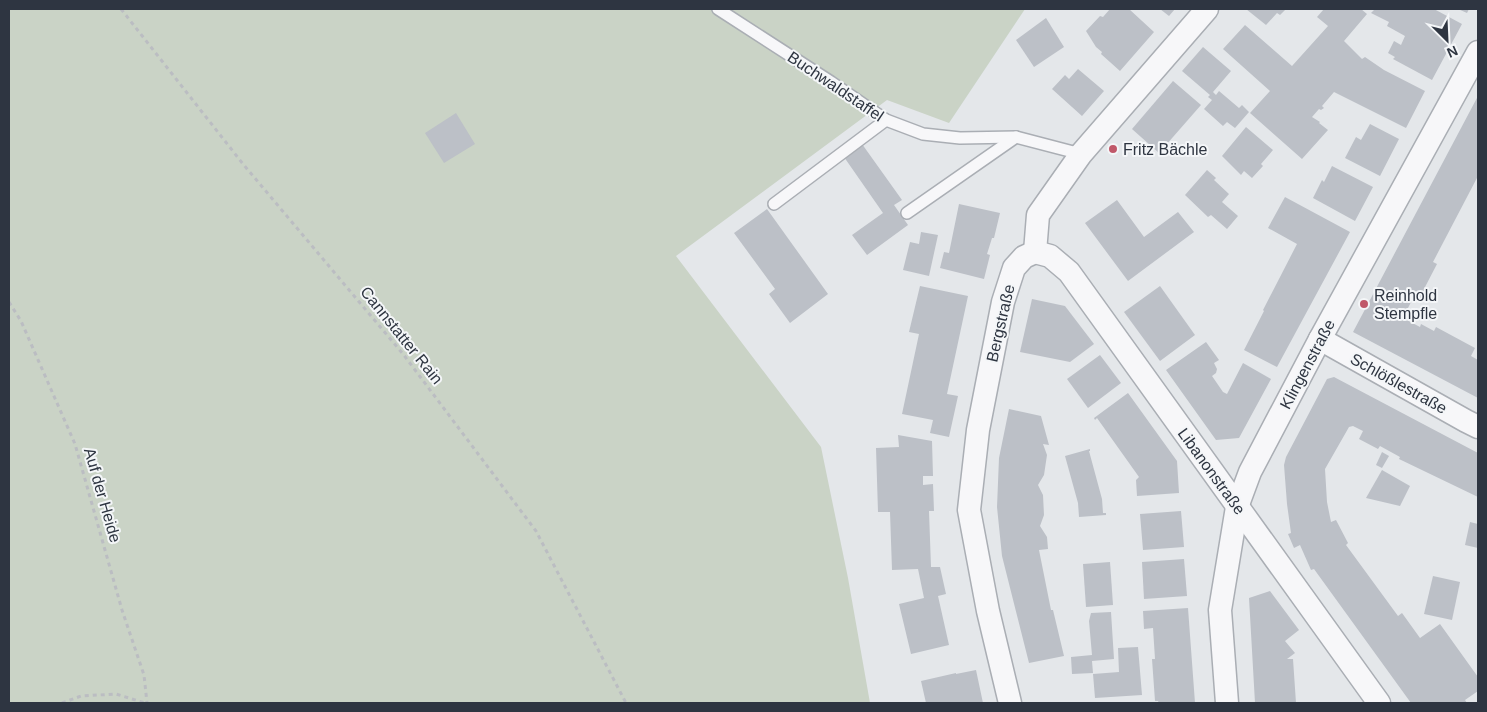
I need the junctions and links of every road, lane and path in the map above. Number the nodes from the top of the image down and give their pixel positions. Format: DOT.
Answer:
graph roads {
  1 [pos="121,9"];
  2 [pos="718,9"];
  3 [pos="1207,9"];
  4 [pos="1478,52"];
  5 [pos="886,120"];
  6 [pos="1016,137"];
  7 [pos="1081,154"];
  8 [pos="774,204"];
  9 [pos="907,213"];
  10 [pos="1035,252"];
  11 [pos="9,302"];
  12 [pos="1320,339"];
  13 [pos="1478,427"];
  14 [pos="1237,507"];
  15 [pos="62,703"];
  16 [pos="146,703"];
  17 [pos="626,703"];
  18 [pos="1010,703"];
  19 [pos="1227,703"];
  20 [pos="1379,703"];
  1 -- 17 [label="path, Cannstatter Rain"];
  2 -- 5 [label="lane, Buchwaldstaffel"];
  3 -- 7 [label="street"];
  4 -- 12 [label="street, Klingenstraße"];
  5 -- 6 [label="lane, Buchwaldstaffel"];
  5 -- 8 [label="lane"];
  6 -- 7 [label="lane, Buchwaldstaffel"];
  6 -- 9 [label="lane"];
  7 -- 10 [label="street"];
  10 -- 14 [label="street, Libanonstraße"];
  10 -- 18 [label="street, Bergstraße"];
  11 -- 16 [label="path, Auf der Heide"];
  12 -- 13 [label="street, Schlößlestraße"];
  12 -- 14 [label="street, Klingenstraße"];
  14 -- 19 [label="street, Klingenstraße"];
  14 -- 20 [label="street, Libanonstraße"];
  15 -- 16 [label="path"];
}
